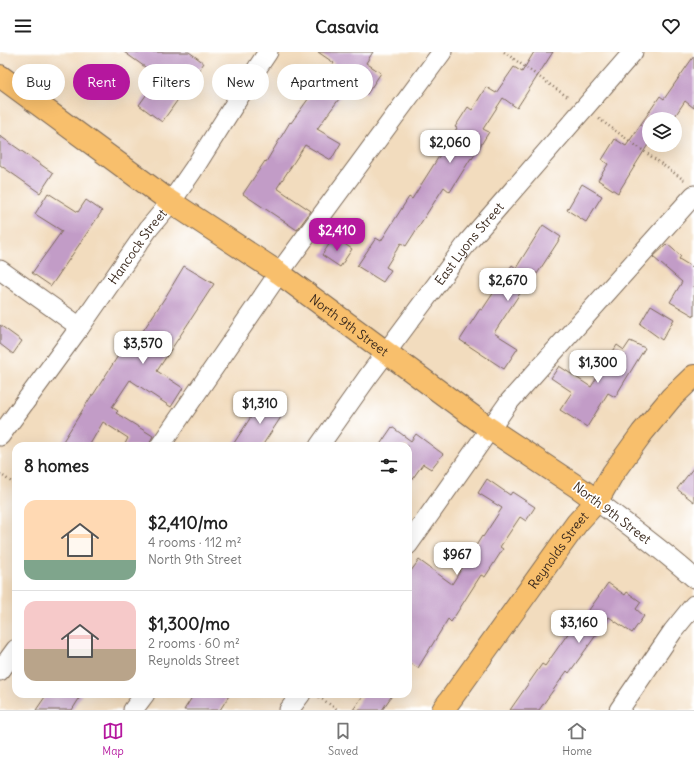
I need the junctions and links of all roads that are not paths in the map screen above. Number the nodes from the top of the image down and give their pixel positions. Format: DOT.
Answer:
graph roads {
  1 [pos="268,52"];
  2 [pos="442,52"];
  3 [pos="633,52"];
  4 [pos="0,76"];
  5 [pos="694,195"];
  6 [pos="171,202"];
  7 [pos="0,270"];
  8 [pos="278,273"];
  9 [pos="80,327"];
  10 [pos="386,352"];
  11 [pos="694,376"];
  12 [pos="490,429"];
  13 [pos="0,436"];
  14 [pos="163,442"];
  15 [pos="322,442"];
  16 [pos="597,501"];
  17 [pos="412,539"];
  18 [pos="694,578"];
  19 [pos="694,605"];
  20 [pos="12,654"];
  21 [pos="0,671"];
  22 [pos="142,698"];
  23 [pos="298,698"];
  24 [pos="133,710"];
  25 [pos="289,710"];
  26 [pos="443,710"];
  27 [pos="619,710"];
  1 -- 6 [label="street, Hancock Street"];
  2 -- 8 [label="street"];
  3 -- 10 [label="street, East Lyons Street"];
  4 -- 6 [label="main road, North 9th Street"];
  5 -- 12 [label="street"];
  6 -- 8 [label="main road, North 9th Street"];
  6 -- 9 [label="street, Hancock Street"];
  7 -- 9 [label="street"];
  8 -- 10 [label="main road, North 9th Street"];
  8 -- 14 [label="street"];
  9 -- 13 [label="street, Hancock Street"];
  10 -- 12 [label="main road, North 9th Street"];
  10 -- 15 [label="street, East Lyons Street"];
  11 -- 16 [label="main road, Reynolds Street"];
  12 -- 16 [label="main road, North 9th Street"];
  12 -- 17 [label="street"];
  16 -- 18 [label="street, North 9th Street"];
  16 -- 26 [label="main road, Reynolds Street"];
  19 -- 27 [label="street"];
  20 -- 21 [label="street"];
  22 -- 24 [label="street"];
  23 -- 25 [label="street"];
}
